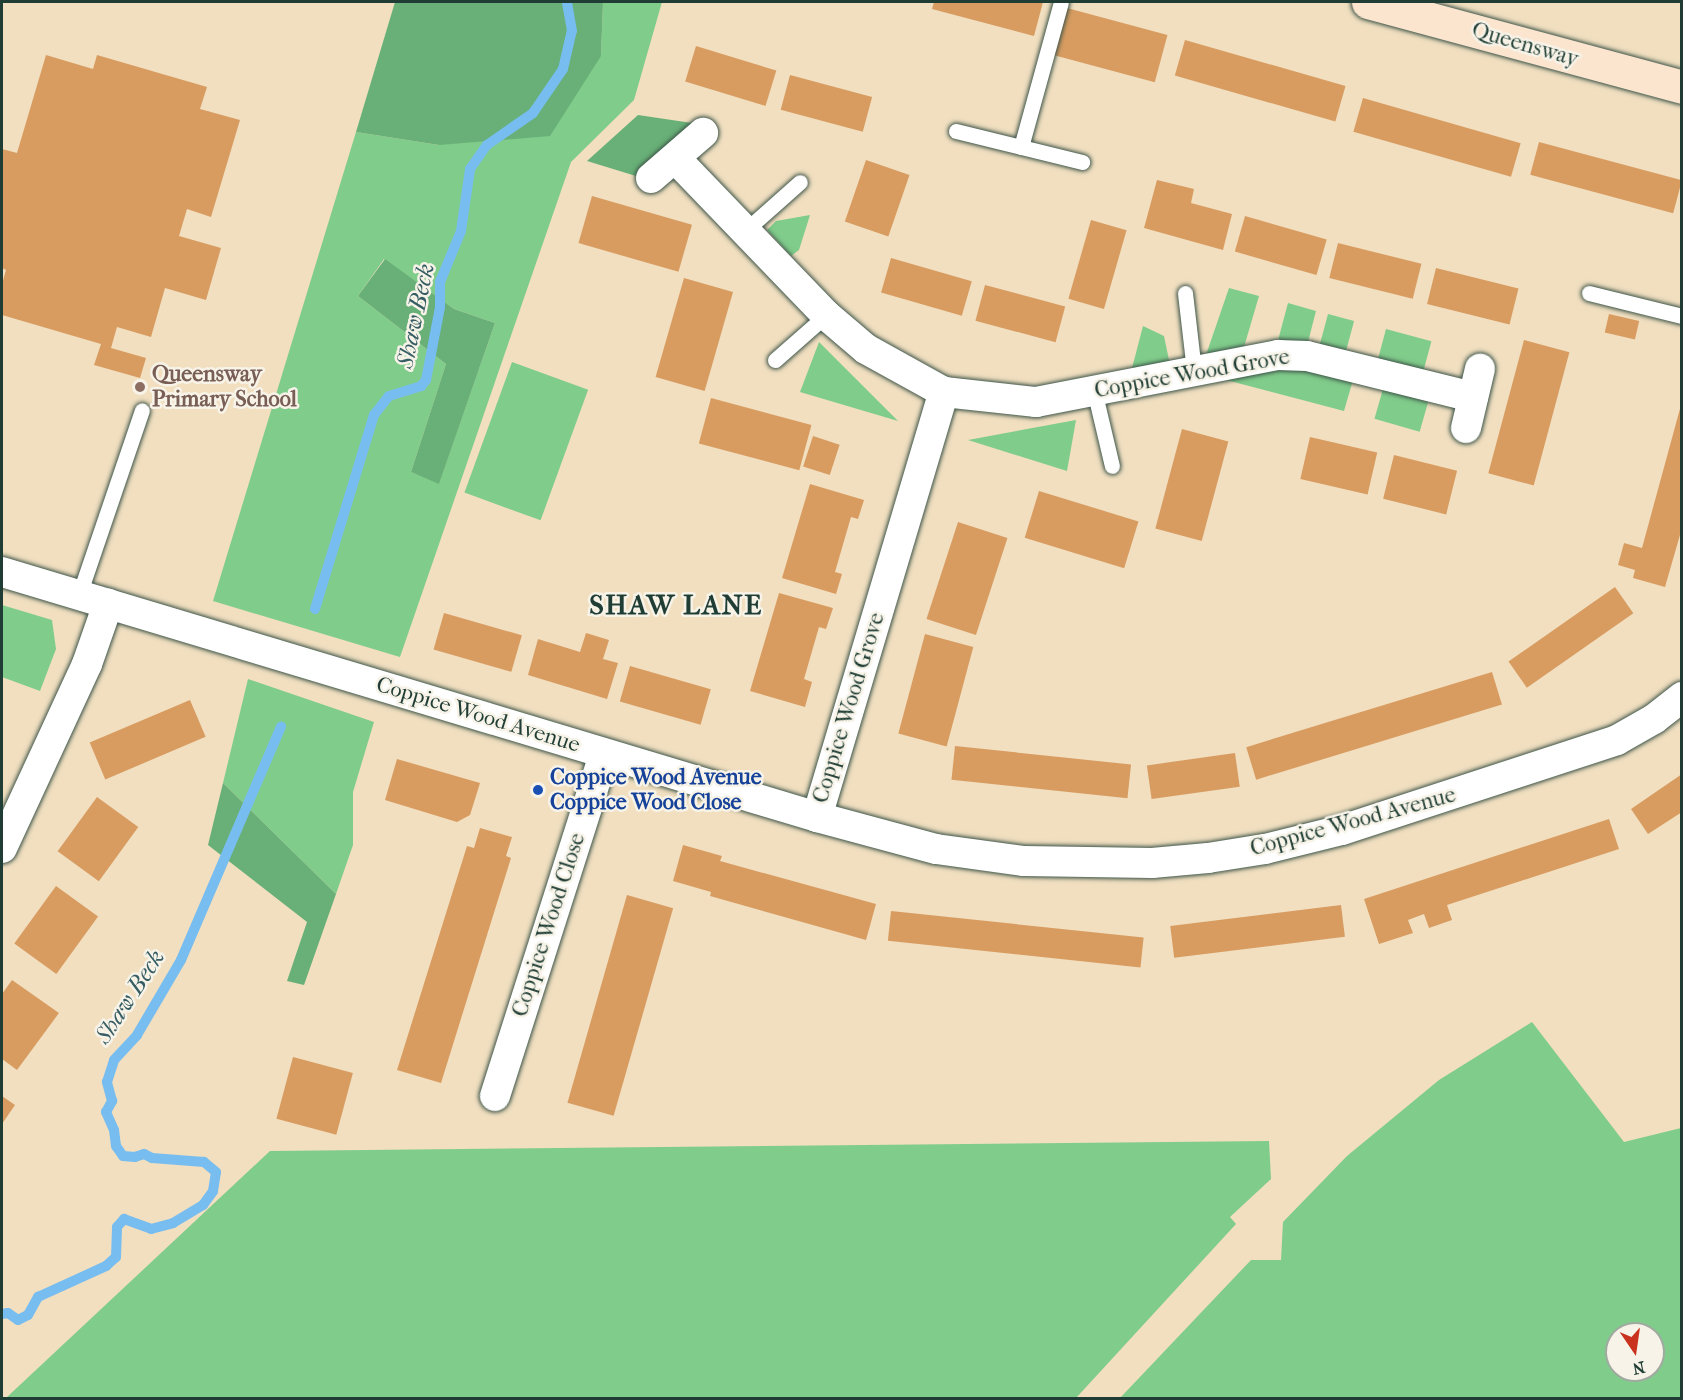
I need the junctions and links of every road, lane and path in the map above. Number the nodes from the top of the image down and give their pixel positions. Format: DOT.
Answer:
graph roads {
  1 [pos="1061,2"];
  2 [pos="1368,2"];
  3 [pos="1682,87"];
  4 [pos="956,131"];
  5 [pos="703,133"];
  6 [pos="1021,147"];
  7 [pos="675,158"];
  8 [pos="1082,162"];
  9 [pos="651,178"];
  10 [pos="800,182"];
  11 [pos="746,230"];
  12 [pos="1185,293"];
  13 [pos="1589,293"];
  14 [pos="826,315"];
  15 [pos="1682,316"];
  16 [pos="775,360"];
  17 [pos="1480,369"];
  18 [pos="1194,371"];
  19 [pos="1094,390"];
  20 [pos="944,392"];
  21 [pos="1473,397"];
  22 [pos="142,410"];
  23 [pos="1466,428"];
  24 [pos="1112,466"];
  25 [pos="2,572"];
  26 [pos="79,595"];
  27 [pos="108,604"];
  28 [pos="1682,697"];
  29 [pos="604,754"];
  30 [pos="816,817"];
  31 [pos="2,848"];
  32 [pos="495,1096"];
  1 -- 6 [label="lane"];
  2 -- 3 [label="street, Queensway"];
  4 -- 6 [label="lane"];
  5 -- 7 [label="street"];
  6 -- 8 [label="lane"];
  7 -- 9 [label="street"];
  7 -- 11 [label="street, Coppice Wood Grove"];
  10 -- 11 [label="lane"];
  11 -- 14 [label="street, Coppice Wood Grove"];
  12 -- 18 [label="lane"];
  13 -- 15 [label="lane"];
  14 -- 16 [label="lane"];
  14 -- 20 [label="street, Coppice Wood Grove"];
  17 -- 21 [label="street"];
  18 -- 19 [label="street, Coppice Wood Grove"];
  18 -- 21 [label="street, Coppice Wood Grove"];
  19 -- 20 [label="street, Coppice Wood Grove"];
  19 -- 24 [label="lane"];
  20 -- 30 [label="street, Coppice Wood Grove"];
  21 -- 23 [label="street"];
  22 -- 26 [label="lane"];
  25 -- 26 [label="street, Coppice Wood Avenue"];
  26 -- 27 [label="street, Coppice Wood Avenue"];
  27 -- 29 [label="street, Coppice Wood Avenue"];
  27 -- 31 [label="street"];
  28 -- 30 [label="street, Coppice Wood Avenue"];
  29 -- 30 [label="street, Coppice Wood Avenue"];
  29 -- 32 [label="street, Coppice Wood Close"];
}
